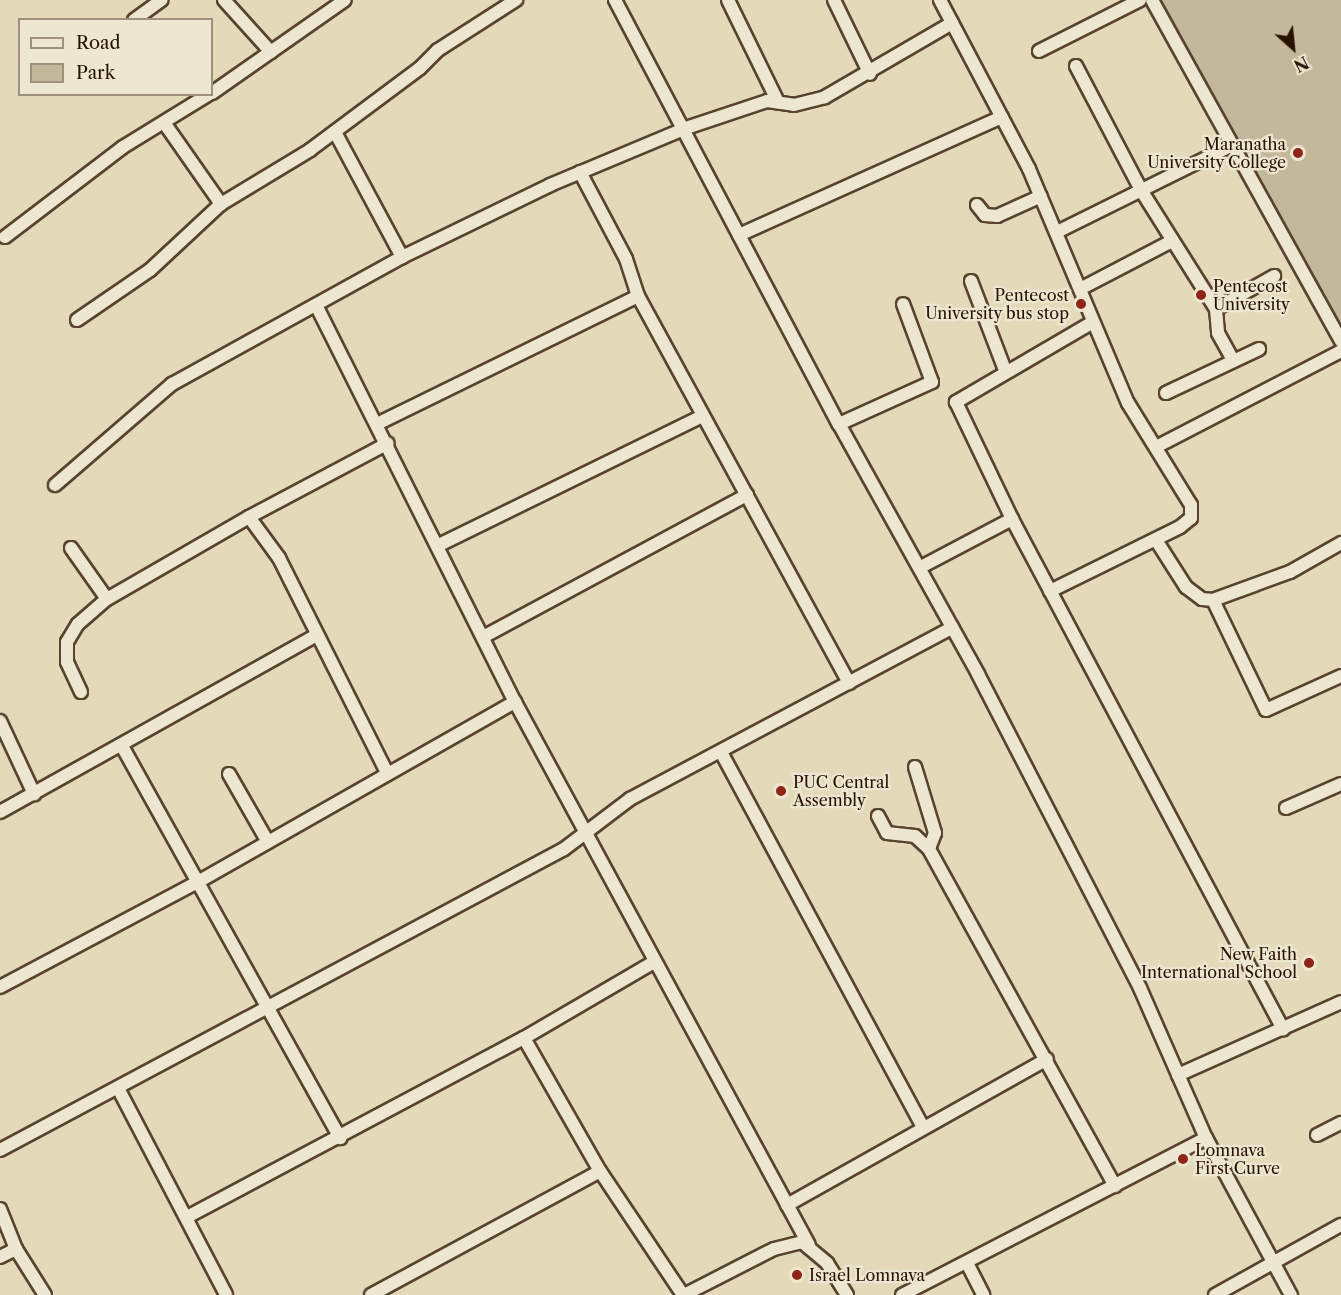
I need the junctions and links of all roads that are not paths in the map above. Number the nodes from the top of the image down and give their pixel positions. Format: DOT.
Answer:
graph roads {
  1 [pos="162,0"];
  2 [pos="224,0"];
  3 [pos="345,0"];
  4 [pos="516,0"];
  5 [pos="615,0"];
  6 [pos="728,0"];
  7 [pos="834,0"];
  8 [pos="940,0"];
  9 [pos="1140,0"];
  10 [pos="1152,0"];
  11 [pos="137,18"];
  12 [pos="952,23"];
  13 [pos="1039,51"];
  14 [pos="271,52"];
  15 [pos="1076,66"];
  16 [pos="870,74"];
  17 [pos="213,92"];
  18 [pos="207,96"];
  19 [pos="778,102"];
  20 [pos="1002,117"];
  21 [pos="165,124"];
  22 [pos="686,128"];
  23 [pos="335,132"];
  24 [pos="1232,145"];
  25 [pos="580,172"];
  26 [pos="1141,190"];
  27 [pos="1041,196"];
  28 [pos="221,204"];
  29 [pos="977,205"];
  30 [pos="1057,232"];
  31 [pos="739,236"];
  32 [pos="5,237"];
  33 [pos="1172,241"];
  34 [pos="402,257"];
  35 [pos="1274,276"];
  36 [pos="972,281"];
  37 [pos="1080,289"];
  38 [pos="638,296"];
  39 [pos="903,304"];
  40 [pos="316,305"];
  41 [pos="1215,309"];
  42 [pos="77,320"];
  43 [pos="1093,322"];
  44 [pos="1341,341"];
  45 [pos="1259,349"];
  46 [pos="1341,351"];
  47 [pos="1233,360"];
  48 [pos="1005,370"];
  49 [pos="1166,393"];
  50 [pos="702,416"];
  51 [pos="378,423"];
  52 [pos="839,424"];
  53 [pos="388,443"];
  54 [pos="1156,447"];
  55 [pos="55,485"];
  56 [pos="747,495"];
  57 [pos="249,517"];
  58 [pos="1012,519"];
  59 [pos="1156,540"];
  60 [pos="1341,543"];
  61 [pos="439,545"];
  62 [pos="71,548"];
  63 [pos="921,567"];
  64 [pos="1050,591"];
  65 [pos="107,598"];
  66 [pos="1213,600"];
  67 [pos="952,628"];
  68 [pos="317,635"];
  69 [pos="483,637"];
  70 [pos="1341,676"];
  71 [pos="849,683"];
  72 [pos="81,692"];
  73 [pos="515,702"];
  74 [pos="0,721"];
  75 [pos="122,746"];
  76 [pos="721,752"];
  77 [pos="915,767"];
  78 [pos="387,773"];
  79 [pos="229,774"];
  80 [pos="1341,784"];
  81 [pos="33,794"];
  82 [pos="1286,808"];
  83 [pos="0,812"];
  84 [pos="878,816"];
  85 [pos="585,835"];
  86 [pos="268,842"];
  87 [pos="929,849"];
  88 [pos="196,883"];
  89 [pos="654,962"];
  90 [pos="0,987"];
  91 [pos="1341,1002"];
  92 [pos="268,1008"];
  93 [pos="1283,1029"];
  94 [pos="524,1038"];
  95 [pos="1047,1059"];
  96 [pos="1178,1075"];
  97 [pos="118,1088"];
  98 [pos="1341,1123"];
  99 [pos="923,1127"];
  100 [pos="1317,1135"];
  101 [pos="340,1138"];
  102 [pos="1206,1138"];
  103 [pos="0,1150"];
  104 [pos="600,1172"];
  105 [pos="1115,1186"];
  106 [pos="787,1205"];
  107 [pos="0,1209"];
  108 [pos="187,1216"];
  109 [pos="1341,1225"];
  110 [pos="809,1245"];
  111 [pos="16,1250"];
  112 [pos="0,1257"];
  113 [pos="1273,1262"];
  114 [pos="967,1263"];
  115 [pos="45,1295"];
  116 [pos="226,1295"];
  117 [pos="371,1295"];
  118 [pos="683,1295"];
  119 [pos="847,1295"];
  120 [pos="902,1295"];
  121 [pos="983,1295"];
  122 [pos="1215,1295"];
  123 [pos="1291,1295"];
  1 -- 11 [label="street"];
  2 -- 14 [label="street"];
  3 -- 14 [label="street"];
  4 -- 23 [label="street"];
  5 -- 22 [label="street"];
  6 -- 19 [label="street"];
  7 -- 16 [label="street"];
  8 -- 12 [label="street"];
  9 -- 13 [label="street"];
  10 -- 24 [label="street"];
  12 -- 16 [label="street"];
  12 -- 20 [label="street"];
  14 -- 17 [label="street"];
  15 -- 26 [label="street"];
  16 -- 19 [label="street"];
  18 -- 21 [label="street"];
  19 -- 22 [label="street"];
  20 -- 27 [label="street"];
  20 -- 31 [label="street"];
  21 -- 28 [label="street"];
  21 -- 32 [label="street"];
  22 -- 25 [label="street"];
  22 -- 31 [label="street"];
  23 -- 28 [label="street"];
  23 -- 34 [label="street"];
  24 -- 26 [label="street"];
  24 -- 44 [label="street"];
  25 -- 34 [label="street"];
  25 -- 38 [label="street"];
  26 -- 30 [label="street"];
  26 -- 33 [label="street"];
  27 -- 29 [label="street"];
  27 -- 30 [label="street"];
  28 -- 42 [label="street"];
  30 -- 37 [label="street"];
  31 -- 52 [label="street"];
  33 -- 37 [label="street"];
  33 -- 41 [label="street"];
  34 -- 40 [label="street"];
  35 -- 41 [label="street"];
  36 -- 48 [label="street"];
  37 -- 43 [label="street"];
  38 -- 50 [label="street"];
  38 -- 51 [label="street"];
  39 -- 52 [label="street"];
  40 -- 51 [label="street"];
  40 -- 55 [label="street"];
  41 -- 47 [label="street"];
  43 -- 48 [label="street"];
  43 -- 54 [label="street"];
  45 -- 47 [label="street"];
  46 -- 54 [label="street"];
  47 -- 49 [label="street"];
  48 -- 58 [label="street"];
  50 -- 56 [label="street"];
  50 -- 61 [label="street"];
  51 -- 53 [label="street"];
  52 -- 63 [label="street"];
  53 -- 57 [label="street"];
  53 -- 61 [label="street"];
  54 -- 59 [label="street"];
  56 -- 69 [label="street"];
  56 -- 71 [label="street"];
  57 -- 65 [label="street"];
  57 -- 68 [label="street"];
  58 -- 63 [label="street"];
  58 -- 64 [label="street"];
  59 -- 64 [label="street"];
  59 -- 66 [label="street"];
  60 -- 66 [label="street"];
  61 -- 69 [label="street"];
  62 -- 65 [label="street"];
  63 -- 67 [label="street"];
  64 -- 93 [label="street"];
  65 -- 72 [label="street"];
  66 -- 70 [label="street"];
  67 -- 71 [label="street"];
  67 -- 96 [label="street"];
  68 -- 75 [label="street"];
  68 -- 78 [label="street"];
  69 -- 73 [label="street"];
  71 -- 76 [label="street"];
  73 -- 78 [label="street"];
  73 -- 85 [label="street"];
  74 -- 81 [label="street"];
  75 -- 81 [label="street"];
  75 -- 88 [label="street"];
  76 -- 85 [label="street"];
  76 -- 99 [label="street"];
  77 -- 87 [label="street"];
  78 -- 86 [label="street"];
  79 -- 86 [label="street"];
  80 -- 82 [label="street"];
  81 -- 83 [label="street"];
  84 -- 87 [label="street"];
  85 -- 89 [label="street"];
  85 -- 92 [label="street"];
  86 -- 88 [label="street"];
  87 -- 95 [label="street"];
  88 -- 90 [label="street"];
  88 -- 92 [label="street"];
  89 -- 94 [label="street"];
  89 -- 106 [label="street"];
  91 -- 93 [label="street"];
  92 -- 97 [label="street"];
  92 -- 101 [label="street"];
  93 -- 96 [label="street"];
  94 -- 101 [label="street"];
  94 -- 104 [label="street"];
  95 -- 99 [label="street"];
  95 -- 105 [label="street"];
  96 -- 102 [label="street"];
  97 -- 103 [label="street"];
  97 -- 108 [label="street"];
  98 -- 100 [label="street"];
  99 -- 106 [label="street"];
  101 -- 108 [label="street"];
  102 -- 105 [label="street"];
  102 -- 113 [label="street"];
  104 -- 117 [label="street"];
  104 -- 118 [label="street"];
  105 -- 114 [label="street"];
  106 -- 110 [label="street"];
  107 -- 111 [label="street"];
  108 -- 116 [label="street"];
  109 -- 113 [label="street"];
  110 -- 118 [label="street"];
  110 -- 119 [label="street"];
  111 -- 112 [label="street"];
  111 -- 115 [label="street"];
  113 -- 122 [label="street"];
  113 -- 123 [label="street"];
  114 -- 120 [label="street"];
  114 -- 121 [label="street"];
}
